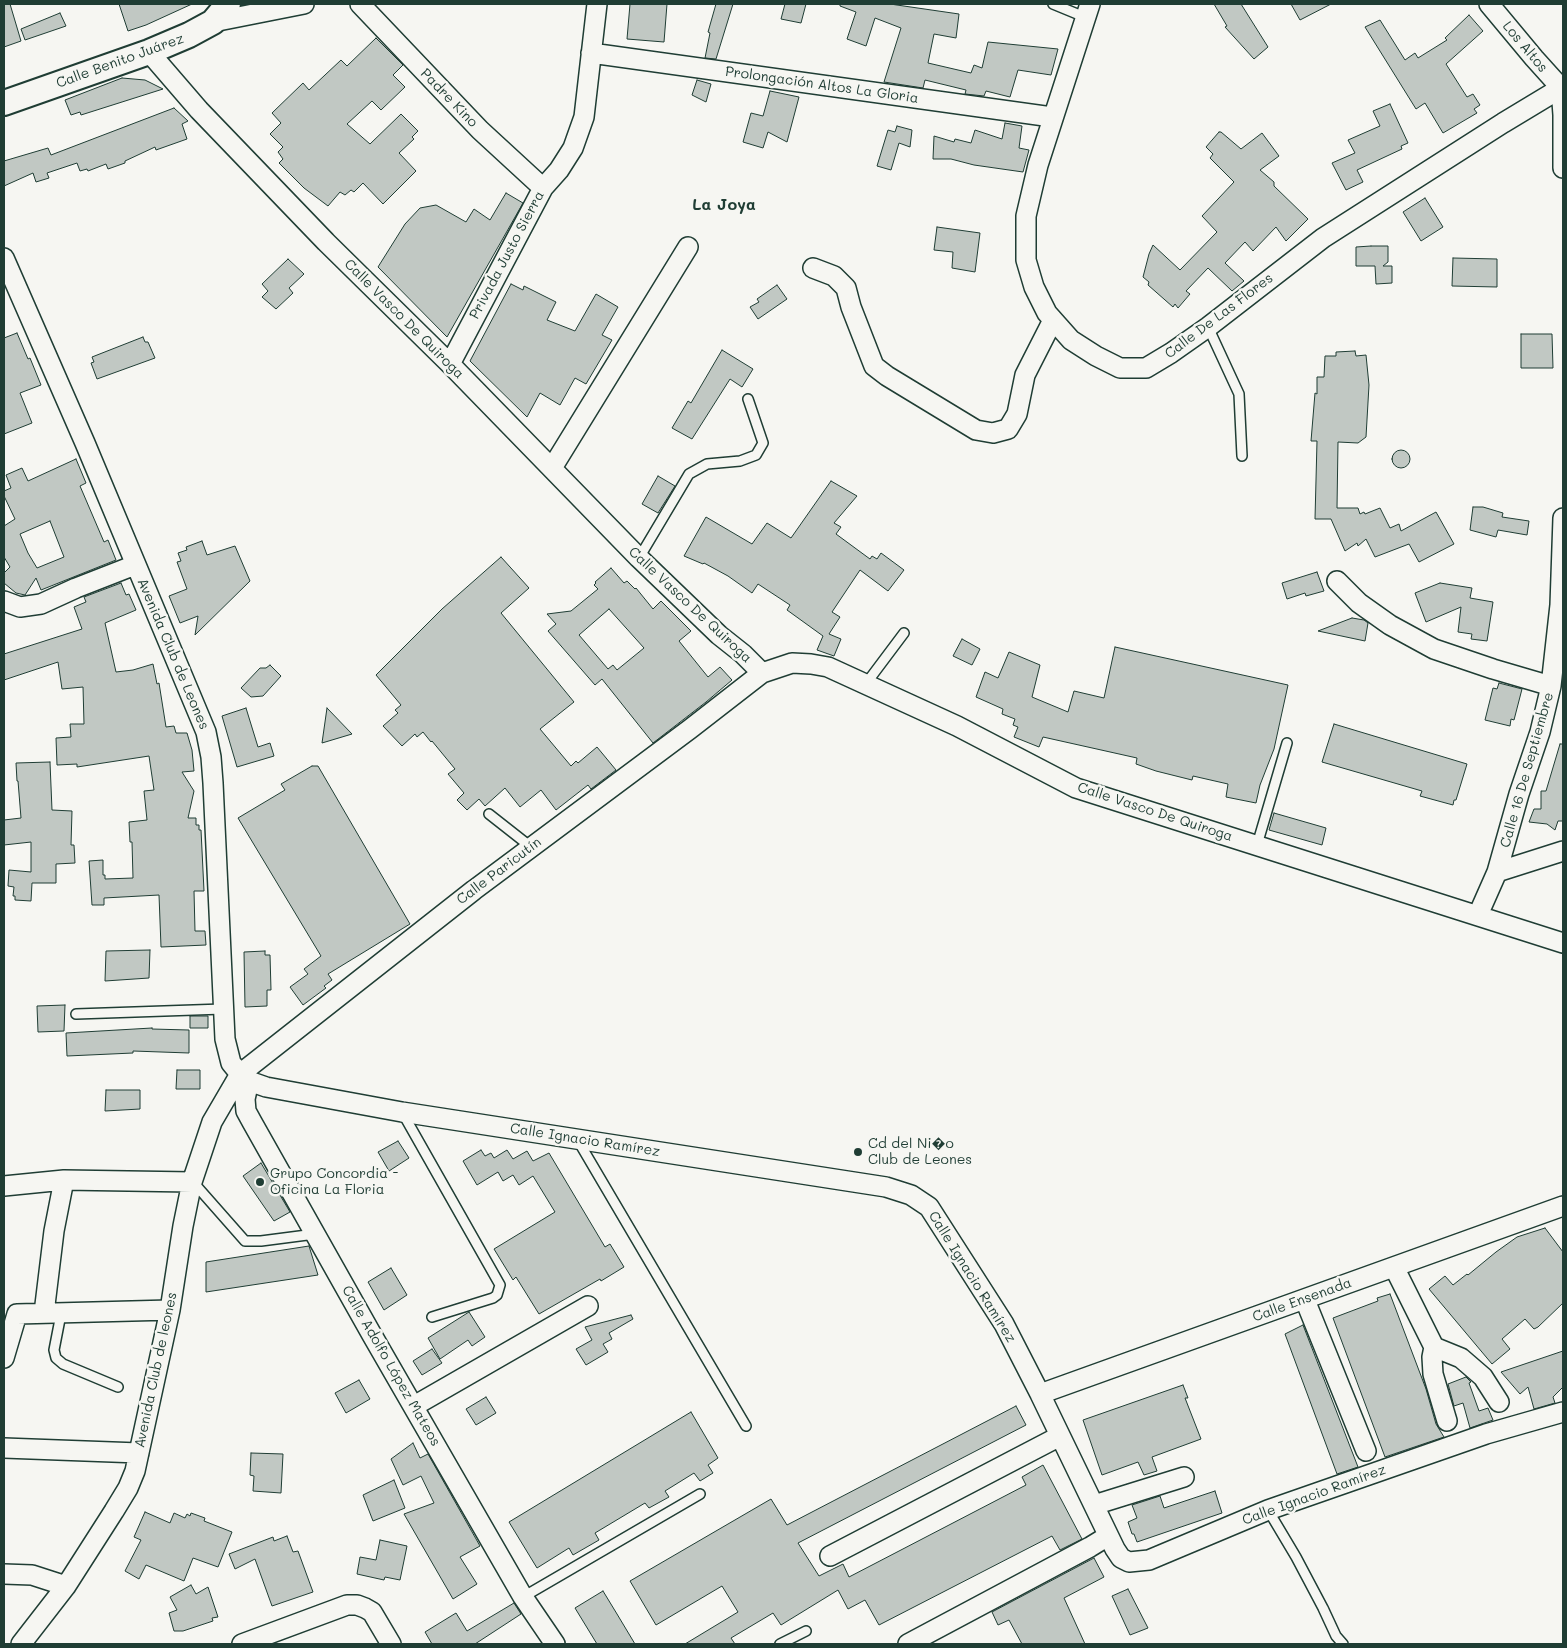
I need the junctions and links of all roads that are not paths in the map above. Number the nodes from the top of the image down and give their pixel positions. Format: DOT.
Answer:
graph roads {
  1 [pos="228,4"];
  2 [pos="304,4"];
  3 [pos="360,4"];
  4 [pos="597,4"];
  5 [pos="1053,4"];
  6 [pos="1489,4"];
  7 [pos="1089,11"];
  8 [pos="213,22"];
  9 [pos="149,52"];
  10 [pos="591,53"];
  11 [pos="1562,88"];
  12 [pos="4,103"];
  13 [pos="1052,117"];
  14 [pos="1563,168"];
  15 [pos="543,188"];
  16 [pos="688,247"];
  17 [pos="4,258"];
  18 [pos="813,268"];
  19 [pos="12,300"];
  20 [pos="1054,320"];
  21 [pos="1208,327"];
  22 [pos="450,364"];
  23 [pos="748,399"];
  24 [pos="1242,456"];
  25 [pos="552,468"];
  26 [pos="1563,518"];
  27 [pos="639,558"];
  28 [pos="135,565"];
  29 [pos="1336,581"];
  30 [pos="4,602"];
  31 [pos="904,633"];
  32 [pos="762,673"];
  33 [pos="864,685"];
  34 [pos="1551,686"];
  35 [pos="1287,743"];
  36 [pos="489,814"];
  37 [pos="1257,845"];
  38 [pos="531,847"];
  39 [pos="1563,850"];
  40 [pos="1497,872"];
  41 [pos="1478,914"];
  42 [pos="1563,943"];
  43 [pos="223,1009"];
  44 [pos="76,1014"];
  45 [pos="244,1077"];
  46 [pos="402,1112"];
  47 [pos="577,1139"];
  48 [pos="64,1180"];
  49 [pos="192,1182"];
  50 [pos="4,1186"];
  51 [pos="1563,1206"];
  52 [pos="316,1234"];
  53 [pos="1394,1267"];
  54 [pos="1305,1300"];
  55 [pos="588,1306"];
  56 [pos="170,1310"];
  57 [pos="11,1314"];
  58 [pos="53,1314"];
  59 [pos="432,1317"];
  60 [pos="1434,1347"];
  61 [pos="4,1358"];
  62 [pos="118,1387"];
  63 [pos="1040,1394"];
  64 [pos="1499,1402"];
  65 [pos="414,1406"];
  66 [pos="1563,1412"];
  67 [pos="1446,1421"];
  68 [pos="746,1426"];
  69 [pos="1060,1436"];
  70 [pos="4,1448"];
  71 [pos="1366,1451"];
  72 [pos="139,1453"];
  73 [pos="1184,1477"];
  74 [pos="700,1494"];
  75 [pos="1094,1505"];
  76 [pos="1268,1510"];
  77 [pos="1108,1536"];
  78 [pos="830,1556"];
  79 [pos="4,1574"];
  80 [pos="66,1586"];
  81 [pos="523,1597"];
  82 [pos="806,1631"];
  83 [pos="21,1644"];
  84 [pos="242,1644"];
  85 [pos="390,1644"];
  86 [pos="555,1644"];
  87 [pos="780,1644"];
  88 [pos="908,1644"];
  89 [pos="1343,1644"];
  1 -- 8 [label="street, Calle Benito Juárez"];
  2 -- 8 [label="street"];
  3 -- 15 [label="street, Padre Kino"];
  4 -- 10 [label="street, Privada Justo Sierra"];
  5 -- 7 [label="lane"];
  6 -- 11 [label="street, Los Altos"];
  7 -- 13 [label="street, Calle De Las Flores"];
  8 -- 9 [label="street, Calle Benito Juárez"];
  9 -- 12 [label="street, Calle Benito Juárez"];
  9 -- 22 [label="street, Calle Vasco De Quiroga"];
  10 -- 13 [label="street, Prolongación Altos La Gloria"];
  10 -- 15 [label="street, Privada Justo Sierra"];
  11 -- 14 [label="street"];
  11 -- 21 [label="street, Calle De Las Flores"];
  13 -- 20 [label="street, Calle De Las Flores"];
  15 -- 22 [label="street, Privada Justo Sierra"];
  16 -- 25 [label="street"];
  17 -- 19 [label="street, Avenida Club de Leones"];
  18 -- 20 [label="street"];
  19 -- 28 [label="street, Avenida Club de Leones"];
  20 -- 21 [label="street, Calle De Las Flores"];
  21 -- 24 [label="lane"];
  22 -- 25 [label="street, Calle Vasco De Quiroga"];
  23 -- 27 [label="lane"];
  25 -- 27 [label="street, Calle Vasco De Quiroga"];
  26 -- 34 [label="street, Calle 16 De Septiembre"];
  27 -- 32 [label="street, Calle Vasco De Quiroga"];
  28 -- 30 [label="street"];
  28 -- 43 [label="street, Avenida Club de Leones"];
  29 -- 34 [label="street"];
  31 -- 33 [label="lane"];
  32 -- 33 [label="street, Calle Vasco De Quiroga"];
  32 -- 38 [label="street, Calle Paricutín"];
  33 -- 37 [label="street, Calle Vasco De Quiroga"];
  34 -- 40 [label="street, Calle 16 De Septiembre"];
  35 -- 37 [label="lane"];
  36 -- 38 [label="lane"];
  37 -- 41 [label="street, Calle Vasco De Quiroga"];
  38 -- 45 [label="street, Calle Paricutín"];
  39 -- 40 [label="street"];
  40 -- 41 [label="street, Calle 16 De Septiembre"];
  41 -- 42 [label="street, Calle Vasco De Quiroga"];
  43 -- 44 [label="lane"];
  43 -- 45 [label="street, Avenida Club de Leones"];
  45 -- 46 [label="street, Calle Ignacio Ramírez"];
  45 -- 49 [label="street, Avenida Club de leones"];
  45 -- 52 [label="street, Calle Adolfo López Mateos"];
  46 -- 47 [label="street, Calle Ignacio Ramírez"];
  46 -- 59 [label="lane"];
  47 -- 63 [label="street, Calle Ignacio Ramírez"];
  47 -- 68 [label="lane"];
  48 -- 49 [label="street"];
  48 -- 50 [label="street"];
  48 -- 58 [label="street"];
  49 -- 52 [label="lane"];
  49 -- 56 [label="street, Avenida Club de leones"];
  51 -- 53 [label="street, Calle Ensenada"];
  52 -- 65 [label="street, Calle Adolfo López Mateos"];
  53 -- 54 [label="street, Calle Ensenada"];
  53 -- 60 [label="street"];
  54 -- 63 [label="street, Calle Ensenada"];
  54 -- 71 [label="street"];
  55 -- 65 [label="street"];
  56 -- 58 [label="street"];
  56 -- 72 [label="street, Avenida Club de leones"];
  57 -- 58 [label="street"];
  57 -- 61 [label="street"];
  58 -- 62 [label="lane"];
  60 -- 64 [label="street"];
  60 -- 67 [label="street"];
  63 -- 69 [label="street, Calle Ignacio Ramírez"];
  65 -- 81 [label="street, Calle Adolfo López Mateos"];
  66 -- 76 [label="street, Calle Ignacio Ramírez"];
  69 -- 75 [label="street, Calle Ignacio Ramírez"];
  69 -- 78 [label="street"];
  70 -- 72 [label="street"];
  72 -- 80 [label="street, Avenida Club de leones"];
  73 -- 75 [label="street"];
  74 -- 81 [label="lane"];
  75 -- 77 [label="street, Calle Ignacio Ramírez"];
  76 -- 77 [label="street, Calle Ignacio Ramírez"];
  76 -- 89 [label="lane"];
  77 -- 88 [label="street"];
  79 -- 80 [label="street"];
  80 -- 83 [label="street, Avenida Club de leones"];
  81 -- 86 [label="street, Calle Adolfo López Mateos"];
  82 -- 87 [label="lane"];
  84 -- 85 [label="street"];
}
